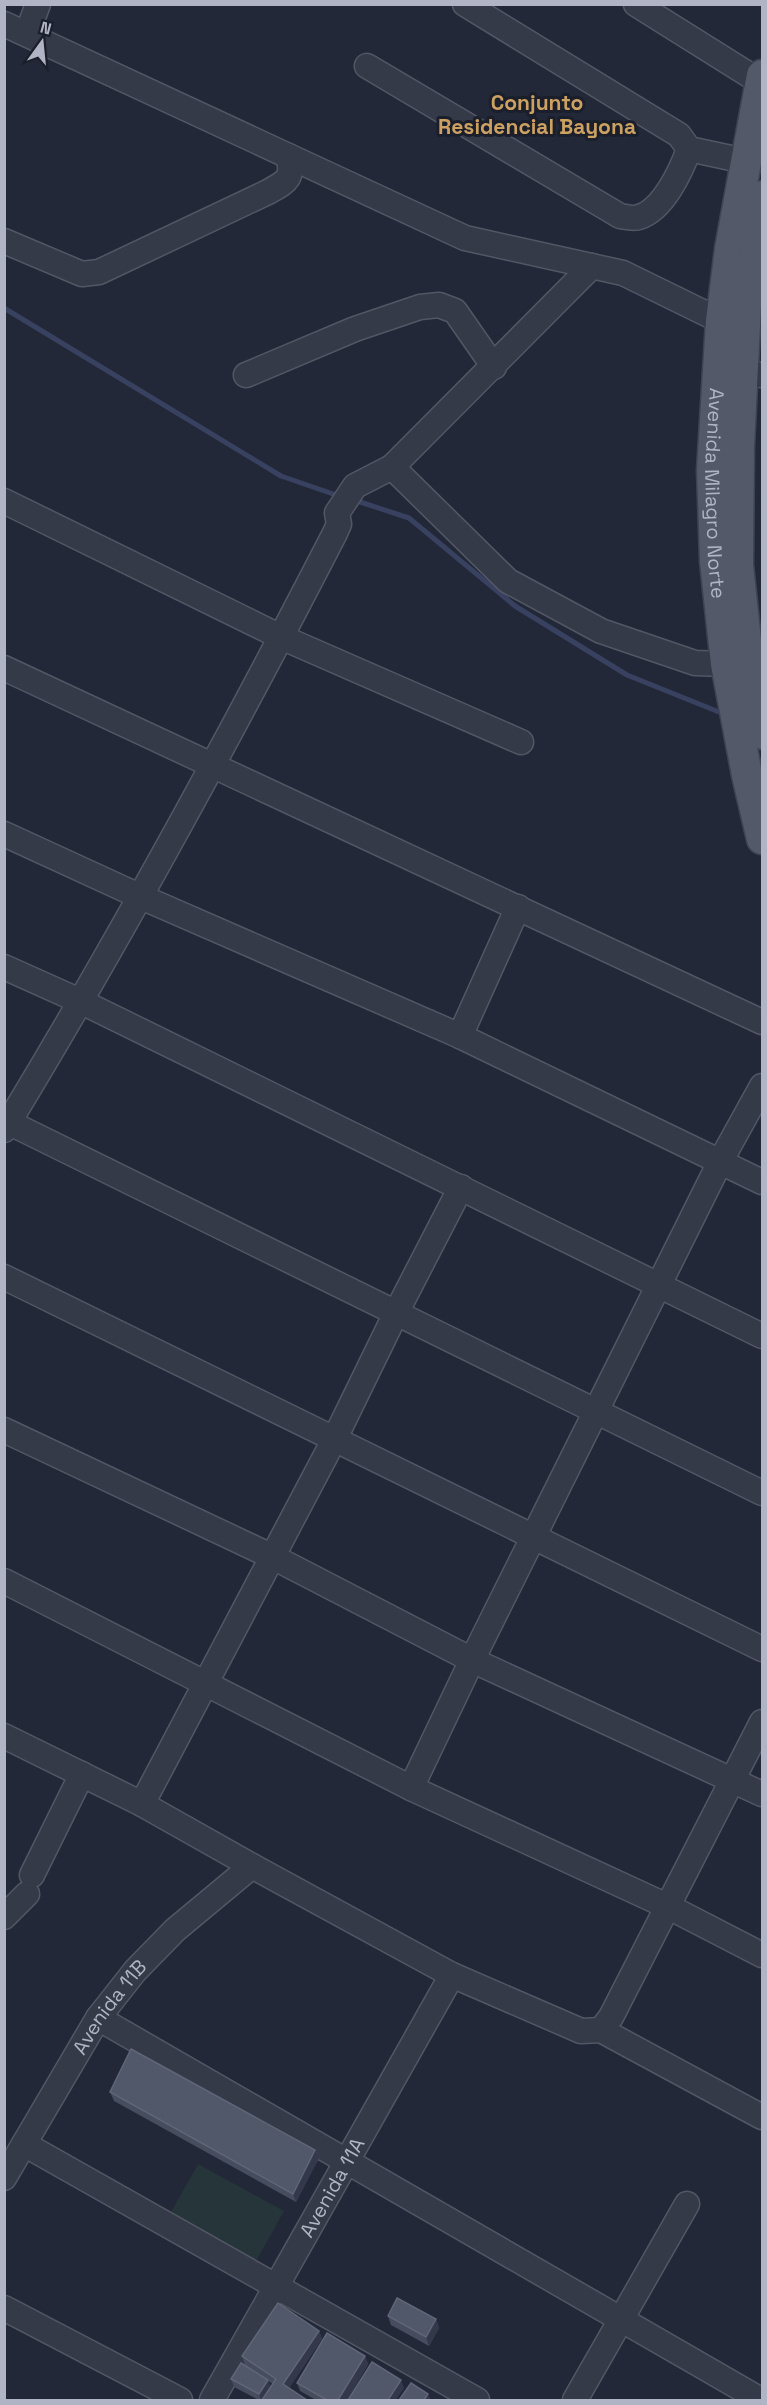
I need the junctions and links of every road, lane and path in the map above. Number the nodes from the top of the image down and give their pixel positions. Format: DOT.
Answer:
graph roads {
  1 [pos="38,4"];
  2 [pos="465,4"];
  3 [pos="636,4"];
  4 [pos="4,24"];
  5 [pos="27,34"];
  6 [pos="367,66"];
  7 [pos="762,80"];
  8 [pos="689,149"];
  9 [pos="288,156"];
  10 [pos="746,161"];
  11 [pos="762,196"];
  12 [pos="4,241"];
  13 [pos="759,249"];
  14 [pos="592,266"];
  15 [pos="733,325"];
  16 [pos="494,367"];
  17 [pos="753,374"];
  18 [pos="246,375"];
  19 [pos="392,467"];
  20 [pos="8,510"];
  21 [pos="281,637"];
  22 [pos="726,664"];
  23 [pos="4,668"];
  24 [pos="761,720"];
  25 [pos="521,742"];
  26 [pos="212,765"];
  27 [pos="4,834"];
  28 [pos="762,839"];
  29 [pos="139,896"];
  30 [pos="518,908"];
  31 [pos="4,967"];
  32 [pos="82,1002"];
  33 [pos="762,1022"];
  34 [pos="459,1036"];
  35 [pos="762,1086"];
  36 [pos="6,1124"];
  37 [pos="720,1162"];
  38 [pos="762,1182"];
  39 [pos="461,1187"];
  40 [pos="4,1277"];
  41 [pos="659,1285"];
  42 [pos="396,1313"];
  43 [pos="762,1336"];
  44 [pos="596,1412"];
  45 [pos="4,1430"];
  46 [pos="334,1438"];
  47 [pos="762,1493"];
  48 [pos="535,1536"];
  49 [pos="273,1557"];
  50 [pos="4,1581"];
  51 [pos="762,1649"];
  52 [pos="472,1660"];
  53 [pos="204,1684"];
  54 [pos="762,1722"];
  55 [pos="4,1736"];
  56 [pos="82,1774"];
  57 [pos="735,1780"];
  58 [pos="411,1788"];
  59 [pos="762,1794"];
  60 [pos="142,1804"];
  61 [pos="252,1866"];
  62 [pos="669,1907"];
  63 [pos="4,1917"];
  64 [pos="762,1955"];
  65 [pos="452,1975"];
  66 [pos="98,2018"];
  67 [pos="601,2030"];
  68 [pos="762,2117"];
  69 [pos="24,2144"];
  70 [pos="348,2161"];
  71 [pos="4,2178"];
  72 [pos="687,2204"];
  73 [pos="277,2287"];
  74 [pos="4,2308"];
  75 [pos="622,2319"];
  76 [pos="180,2400"];
  77 [pos="212,2400"];
  78 [pos="477,2400"];
  79 [pos="575,2400"];
  80 [pos="761,2400"];
  1 -- 5 [label="street"];
  2 -- 8 [label="street"];
  3 -- 7 [label="street"];
  4 -- 5 [label="street"];
  5 -- 9 [label="street"];
  6 -- 8 [label="street"];
  7 -- 10 [label="main road, Avenida Milagro Norte"];
  8 -- 10 [label="street"];
  9 -- 12 [label="street"];
  9 -- 14 [label="street"];
  10 -- 15 [label="main road, Avenida Milagro Norte"];
  11 -- 13 [label="main road, Avenida Milagro Norte"];
  13 -- 15 [label="main road, Avenida Milagro Norte"];
  14 -- 15 [label="street"];
  14 -- 16 [label="street"];
  15 -- 17 [label="main road, Avenida Milagro Norte"];
  15 -- 22 [label="main road, Avenida Milagro Norte"];
  16 -- 18 [label="street"];
  16 -- 19 [label="street"];
  17 -- 24 [label="main road, Avenida Milagro Norte"];
  19 -- 21 [label="street"];
  19 -- 22 [label="street"];
  20 -- 21 [label="street"];
  21 -- 25 [label="street"];
  21 -- 26 [label="street"];
  22 -- 28 [label="main road, Avenida Milagro Norte"];
  23 -- 26 [label="street"];
  26 -- 29 [label="street"];
  26 -- 30 [label="street"];
  27 -- 29 [label="street"];
  29 -- 32 [label="street"];
  29 -- 34 [label="street"];
  30 -- 33 [label="street"];
  30 -- 34 [label="street"];
  31 -- 32 [label="street"];
  32 -- 36 [label="street"];
  32 -- 39 [label="street"];
  34 -- 37 [label="street"];
  35 -- 37 [label="street"];
  36 -- 42 [label="street"];
  37 -- 38 [label="street"];
  37 -- 41 [label="street"];
  39 -- 41 [label="street"];
  39 -- 42 [label="street"];
  40 -- 46 [label="street"];
  41 -- 43 [label="street"];
  41 -- 44 [label="street"];
  42 -- 44 [label="street"];
  42 -- 46 [label="street"];
  44 -- 47 [label="street"];
  44 -- 48 [label="street"];
  45 -- 49 [label="street"];
  46 -- 48 [label="street"];
  46 -- 49 [label="street"];
  48 -- 51 [label="street"];
  48 -- 52 [label="street"];
  49 -- 52 [label="street"];
  49 -- 53 [label="street"];
  50 -- 53 [label="street"];
  52 -- 57 [label="street"];
  52 -- 58 [label="street"];
  53 -- 58 [label="street"];
  53 -- 60 [label="street"];
  54 -- 57 [label="street"];
  55 -- 56 [label="street"];
  56 -- 60 [label="street"];
  56 -- 63 [label="street"];
  57 -- 59 [label="street"];
  57 -- 62 [label="street"];
  58 -- 62 [label="street"];
  60 -- 61 [label="street"];
  61 -- 65 [label="street"];
  61 -- 66 [label="street, Avenida 11B"];
  62 -- 64 [label="street"];
  62 -- 67 [label="street"];
  65 -- 67 [label="street"];
  65 -- 70 [label="street, Avenida 11A"];
  66 -- 69 [label="street, Avenida 11B"];
  66 -- 70 [label="street"];
  67 -- 68 [label="street"];
  69 -- 71 [label="street, Avenida 11B"];
  69 -- 73 [label="street"];
  70 -- 73 [label="street, Avenida 11A"];
  70 -- 75 [label="street"];
  72 -- 75 [label="street"];
  73 -- 77 [label="street, Avenida 11A"];
  73 -- 78 [label="street"];
  74 -- 76 [label="street"];
  75 -- 79 [label="street"];
  75 -- 80 [label="street"];
}
